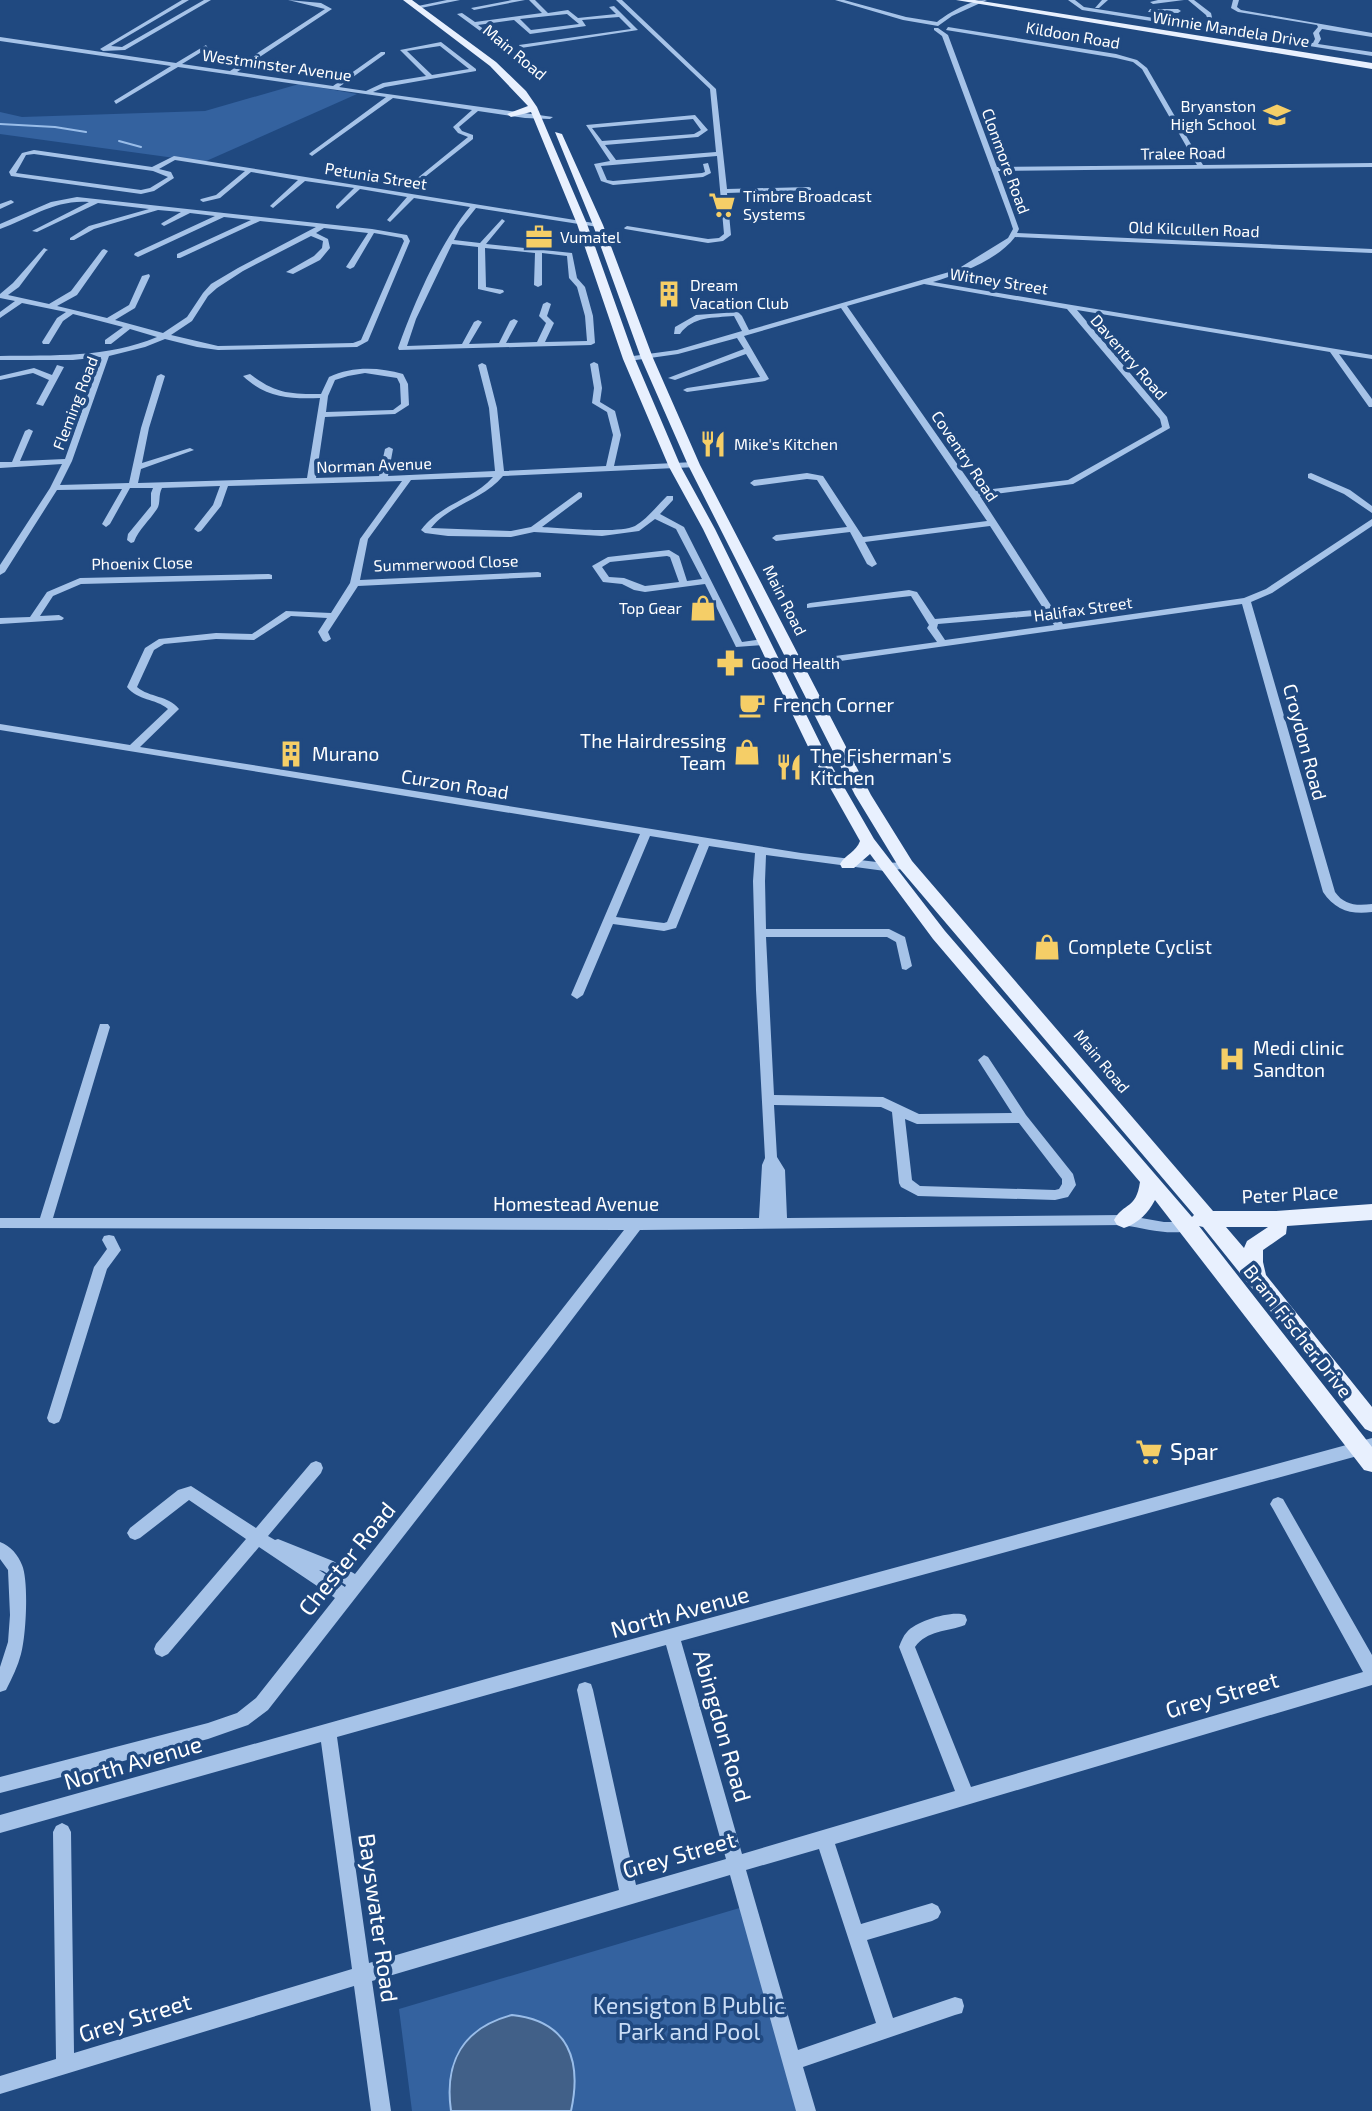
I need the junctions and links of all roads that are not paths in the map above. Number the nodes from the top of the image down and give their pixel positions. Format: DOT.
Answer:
graph roads {
  1 [pos="186,0"];
  2 [pos="208,0"];
  3 [pos="291,0"];
  4 [pos="407,0"];
  5 [pos="457,0"];
  6 [pos="522,0"];
  7 [pos="532,0"];
  8 [pos="619,0"];
  9 [pos="838,0"];
  10 [pos="959,0"];
  11 [pos="997,0"];
  12 [pos="1016,0"];
  13 [pos="1071,0"];
  14 [pos="1105,0"];
  15 [pos="1181,0"];
  16 [pos="1191,0"];
  17 [pos="1236,0"];
  18 [pos="977,2"];
  19 [pos="421,4"];
  20 [pos="493,5"];
  21 [pos="1036,5"];
  22 [pos="1151,6"];
  23 [pos="612,7"];
  24 [pos="1097,7"];
  25 [pos="474,8"];
  26 [pos="959,10"];
  27 [pos="1178,11"];
  28 [pos="1250,13"];
  29 [pos="460,14"];
  30 [pos="545,14"];
  31 [pos="620,15"];
  32 [pos="947,17"];
  33 [pos="515,18"];
  34 [pos="1144,18"];
  35 [pos="506,19"];
  36 [pos="579,19"];
  37 [pos="1211,22"];
  38 [pos="473,24"];
  39 [pos="936,26"];
  40 [pos="947,29"];
  41 [pos="1355,30"];
  42 [pos="544,31"];
  43 [pos="965,31"];
  44 [pos="1320,31"];
  45 [pos="487,34"];
  46 [pos="1298,34"];
  47 [pos="1307,34"];
  48 [pos="1372,35"];
  49 [pos="0,39"];
  50 [pos="554,41"];
  51 [pos="1347,41"];
  52 [pos="1314,44"];
  53 [pos="521,46"];
  54 [pos="1322,46"];
  55 [pos="206,47"];
  56 [pos="115,49"];
  57 [pos="106,51"];
  58 [pos="383,52"];
  59 [pos="1372,54"];
  60 [pos="1372,60"];
  61 [pos="177,65"];
  62 [pos="1372,66"];
  63 [pos="231,73"];
  64 [pos="431,78"];
  65 [pos="334,88"];
  66 [pos="368,92"];
  67 [pos="391,96"];
  68 [pos="705,98"];
  69 [pos="715,98"];
  70 [pos="116,102"];
  71 [pos="533,107"];
  72 [pos="477,109"];
  73 [pos="660,110"];
  74 [pos="511,114"];
  75 [pos="615,114"];
  76 [pos="537,117"];
  77 [pos="550,117"];
  78 [pos="665,119"];
  79 [pos="646,121"];
  80 [pos="620,122"];
  81 [pos="661,139"];
  82 [pos="603,143"];
  83 [pos="312,154"];
  84 [pos="720,157"];
  85 [pos="673,158"];
  86 [pos="655,159"];
  87 [pos="614,162"];
  88 [pos="706,164"];
  89 [pos="1372,165"];
  90 [pos="1201,167"];
  91 [pos="153,169"];
  92 [pos="994,169"];
  93 [pos="250,170"];
  94 [pos="667,178"];
  95 [pos="303,179"];
  96 [pos="411,186"];
  97 [pos="358,187"];
  98 [pos="809,189"];
  99 [pos="723,191"];
  100 [pos="412,196"];
  101 [pos="203,200"];
  102 [pos="97,201"];
  103 [pos="11,202"];
  104 [pos="273,206"];
  105 [pos="474,206"];
  106 [pos="338,207"];
  107 [pos="0,208"];
  108 [pos="157,208"];
  109 [pos="188,212"];
  110 [pos="223,215"];
  111 [pos="259,219"];
  112 [pos="390,220"];
  113 [pos="502,221"];
  114 [pos="2,223"];
  115 [pos="164,224"];
  116 [pos="582,224"];
  117 [pos="598,225"];
  118 [pos="322,226"];
  119 [pos="627,228"];
  120 [pos="35,231"];
  121 [pos="372,231"];
  122 [pos="1015,231"];
  123 [pos="310,233"];
  124 [pos="1036,236"];
  125 [pos="72,239"];
  126 [pos="450,242"];
  127 [pos="1007,242"];
  128 [pos="482,244"];
  129 [pos="44,250"];
  130 [pos="104,251"];
  131 [pos="539,251"];
  132 [pos="1372,251"];
  133 [pos="138,255"];
  134 [pos="180,256"];
  135 [pos="351,267"];
  136 [pos="290,272"];
  137 [pos="146,276"];
  138 [pos="920,282"];
  139 [pos="538,285"];
  140 [pos="500,292"];
  141 [pos="1,296"];
  142 [pos="21,300"];
  143 [pos="547,304"];
  144 [pos="842,304"];
  145 [pos="51,306"];
  146 [pos="1070,307"];
  147 [pos="72,311"];
  148 [pos="0,316"];
  149 [pos="110,320"];
  150 [pos="514,321"];
  151 [pos="478,322"];
  152 [pos="130,326"];
  153 [pos="677,332"];
  154 [pos="743,333"];
  155 [pos="166,337"];
  156 [pos="46,342"];
  157 [pos="108,342"];
  158 [pos="502,344"];
  159 [pos="540,344"];
  160 [pos="465,345"];
  161 [pos="749,350"];
  162 [pos="1332,350"];
  163 [pos="105,356"];
  164 [pos="1372,357"];
  165 [pos="0,358"];
  166 [pos="29,358"];
  167 [pos="647,358"];
  168 [pos="629,359"];
  169 [pos="594,364"];
  170 [pos="482,365"];
  171 [pos="60,367"];
  172 [pos="21,371"];
  173 [pos="160,376"];
  174 [pos="247,376"];
  175 [pos="0,378"];
  176 [pos="672,378"];
  177 [pos="54,379"];
  178 [pos="687,390"];
  179 [pos="324,396"];
  180 [pos="40,404"];
  181 [pos="1372,405"];
  182 [pos="321,415"];
  183 [pos="29,431"];
  184 [pos="389,449"];
  185 [pos="190,450"];
  186 [pos="68,461"];
  187 [pos="15,464"];
  188 [pos="0,465"];
  189 [pos="694,465"];
  190 [pos="137,467"];
  191 [pos="675,467"];
  192 [pos="609,470"];
  193 [pos="500,474"];
  194 [pos="1311,476"];
  195 [pos="383,478"];
  196 [pos="408,478"];
  197 [pos="311,481"];
  198 [pos="754,482"];
  199 [pos="225,483"];
  200 [pos="130,485"];
  201 [pos="159,485"];
  202 [pos="54,488"];
  203 [pos="974,494"];
  204 [pos="579,495"];
  205 [pos="670,498"];
  206 [pos="1372,510"];
  207 [pos="654,515"];
  208 [pos="1372,522"];
  209 [pos="991,523"];
  210 [pos="106,524"];
  211 [pos="198,529"];
  212 [pos="534,529"];
  213 [pos="853,529"];
  214 [pos="776,538"];
  215 [pos="131,540"];
  216 [pos="860,540"];
  217 [pos="872,564"];
  218 [pos="0,572"];
  219 [pos="538,575"];
  220 [pos="269,577"];
  221 [pos="708,581"];
  222 [pos="355,583"];
  223 [pos="684,584"];
  224 [pos="1246,601"];
  225 [pos="810,606"];
  226 [pos="1034,613"];
  227 [pos="333,616"];
  228 [pos="59,618"];
  229 [pos="33,619"];
  230 [pos="0,621"];
  231 [pos="933,624"];
  232 [pos="1061,628"];
  233 [pos="326,639"];
  234 [pos="763,642"];
  235 [pos="956,642"];
  236 [pos="943,644"];
  237 [pos="797,664"];
  238 [pos="777,667"];
  239 [pos="0,727"];
  240 [pos="134,747"];
  241 [pos="646,832"];
  242 [pos="868,841"];
  243 [pos="705,842"];
  244 [pos="758,850"];
  245 [pos="848,864"];
  246 [pos="906,865"];
  247 [pos="885,867"];
  248 [pos="1372,908"];
  249 [pos="609,920"];
  250 [pos="763,933"];
  251 [pos="906,966"];
  252 [pos="578,995"];
  253 [pos="104,1027"];
  254 [pos="984,1060"];
  255 [pos="768,1100"];
  256 [pos="898,1109"];
  257 [pos="1022,1118"];
  258 [pos="771,1158"];
  259 [pos="1150,1180"];
  260 [pos="1372,1212"];
  261 [pos="1124,1220"];
  262 [pos="45,1222"];
  263 [pos="0,1223"];
  264 [pos="765,1223"];
  265 [pos="780,1223"];
  266 [pos="1185,1223"];
  267 [pos="1372,1223"];
  268 [pos="112,1224"];
  269 [pos="1212,1224"];
  270 [pos="636,1225"];
  271 [pos="1279,1229"];
  272 [pos="1259,1280"];
  273 [pos="54,1418"];
  274 [pos="1372,1423"];
  275 [pos="1368,1452"];
  276 [pos="316,1468"];
  277 [pos="1278,1503"];
  278 [pos="135,1534"];
  279 [pos="261,1538"];
  280 [pos="0,1549"];
  281 [pos="356,1583"];
  282 [pos="345,1596"];
  283 [pos="959,1620"];
  284 [pos="672,1638"];
  285 [pos="162,1649"];
  286 [pos="1372,1671"];
  287 [pos="1372,1677"];
  288 [pos="0,1684"];
  289 [pos="585,1690"];
  290 [pos="328,1731"];
  291 [pos="0,1785"];
  292 [pos="966,1797"];
  293 [pos="0,1824"];
  294 [pos="62,1832"];
  295 [pos="824,1838"];
  296 [pos="736,1864"];
  297 [pos="629,1895"];
  298 [pos="932,1912"];
  299 [pos="856,1934"];
  300 [pos="362,1975"];
  301 [pos="954,2006"];
  302 [pos="887,2029"];
  303 [pos="792,2060"];
  304 [pos="65,2065"];
  305 [pos="0,2085"];
  306 [pos="381,2111"];
  307 [pos="806,2111"];
  1 -- 57 [label="street"];
  2 -- 56 [label="street"];
  3 -- 63 [label="street"];
  4 -- 19 [label="main road, Main Road"];
  5 -- 19 [label="street"];
  6 -- 20 [label="street"];
  7 -- 30 [label="street"];
  8 -- 69 [label="street"];
  9 -- 39 [label="street"];
  10 -- 18 [label="main road, Winnie Mandela Drive"];
  10 -- 26 [label="main road"];
  11 -- 21 [label="main road, Winnie Mandela Drive"];
  12 -- 21 [label="main road"];
  13 -- 34 [label="street"];
  14 -- 24 [label="street"];
  15 -- 22 [label="street"];
  16 -- 37 [label="street"];
  17 -- 28 [label="street"];
  18 -- 26 [label="street"];
  18 -- 62 [label="main road, Winnie Mandela Drive"];
  19 -- 71 [label="main road, Main Road"];
  19 -- 77 [label="main road, Main Road"];
  20 -- 25 [label="street"];
  20 -- 35 [label="street"];
  21 -- 60 [label="main road, Winnie Mandela Drive"];
  22 -- 27 [label="street"];
  22 -- 34 [label="street"];
  23 -- 31 [label="street"];
  26 -- 32 [label="street"];
  28 -- 44 [label="street"];
  28 -- 46 [label="street"];
  29 -- 38 [label="street"];
  30 -- 33 [label="street"];
  30 -- 36 [label="street"];
  31 -- 36 [label="street"];
  31 -- 50 [label="street"];
  32 -- 39 [label="street"];
  32 -- 40 [label="street, Clonmore Road"];
  33 -- 35 [label="street"];
  33 -- 42 [label="street"];
  34 -- 52 [label="street"];
  35 -- 38 [label="street"];
  36 -- 42 [label="street"];
  38 -- 45 [label="street"];
  39 -- 40 [label="street"];
  39 -- 40 [label="street"];
  40 -- 43 [label="street, Kildoon Road"];
  40 -- 92 [label="street, Clonmore Road"];
  41 -- 44 [label="street"];
  41 -- 48 [label="street"];
  41 -- 51 [label="street"];
  42 -- 50 [label="street"];
  43 -- 90 [label="street, Kildoon Road"];
  44 -- 47 [label="street"];
  44 -- 52 [label="street"];
  44 -- 54 [label="street"];
  49 -- 57 [label="street, Westminster Avenue"];
  50 -- 53 [label="street"];
  52 -- 54 [label="street"];
  54 -- 59 [label="street"];
  55 -- 61 [label="street"];
  56 -- 57 [label="street"];
  57 -- 61 [label="street, Westminster Avenue"];
  58 -- 65 [label="street"];
  61 -- 63 [label="street, Westminster Avenue"];
  61 -- 70 [label="street"];
  63 -- 65 [label="street, Westminster Avenue"];
  64 -- 64 [label="street"];
  64 -- 66 [label="street"];
  65 -- 66 [label="street, Westminster Avenue"];
  66 -- 67 [label="street, Westminster Avenue"];
  67 -- 72 [label="street, Westminster Avenue"];
  67 -- 83 [label="street"];
  68 -- 69 [label="street"];
  69 -- 84 [label="street"];
  71 -- 74 [label="main road"];
  71 -- 76 [label="main road, Main Road"];
  72 -- 74 [label="street, Westminster Avenue"];
  72 -- 96 [label="street"];
  73 -- 78 [label="street"];
  74 -- 76 [label="street, Westminster Avenue"];
  75 -- 80 [label="street"];
  76 -- 77 [label="street, Westminster Avenue"];
  76 -- 116 [label="main road, Main Road"];
  77 -- 117 [label="main road, Main Road"];
  78 -- 79 [label="street"];
  78 -- 81 [label="street"];
  79 -- 80 [label="street"];
  79 -- 81 [label="street"];
  80 -- 82 [label="street"];
  81 -- 82 [label="street"];
  81 -- 85 [label="street"];
  82 -- 87 [label="street"];
  84 -- 85 [label="street"];
  84 -- 99 [label="street"];
  85 -- 86 [label="street"];
  86 -- 87 [label="street"];
  86 -- 94 [label="street"];
  87 -- 94 [label="street"];
  88 -- 94 [label="street"];
  89 -- 90 [label="street, Tralee Road"];
  90 -- 92 [label="street, Tralee Road"];
  91 -- 91 [label="street, Petunia Street"];
  91 -- 93 [label="street, Petunia Street"];
  92 -- 122 [label="street, Clonmore Road"];
  93 -- 95 [label="street, Petunia Street"];
  93 -- 101 [label="street"];
  95 -- 97 [label="street, Petunia Street"];
  95 -- 104 [label="street"];
  97 -- 100 [label="street, Petunia Street"];
  97 -- 106 [label="street"];
  98 -- 99 [label="street"];
  99 -- 119 [label="street"];
  100 -- 105 [label="street, Petunia Street"];
  100 -- 112 [label="street"];
  102 -- 108 [label="street"];
  102 -- 114 [label="street"];
  102 -- 120 [label="street"];
  103 -- 107 [label="street"];
  105 -- 116 [label="street, Petunia Street"];
  105 -- 126 [label="street"];
  108 -- 109 [label="street"];
  108 -- 125 [label="street"];
  109 -- 110 [label="street"];
  109 -- 115 [label="street"];
  110 -- 111 [label="street"];
  110 -- 133 [label="street"];
  111 -- 118 [label="street"];
  111 -- 134 [label="street"];
  113 -- 128 [label="street"];
  116 -- 117 [label="street, Petunia Street"];
  116 -- 168 [label="main road, Main Road"];
  117 -- 167 [label="main road, Main Road"];
  118 -- 121 [label="street"];
  118 -- 123 [label="street, Fleming Road"];
  121 -- 135 [label="street"];
  121 -- 155 [label="street"];
  122 -- 124 [label="street, Old Kilcullen Road"];
  122 -- 127 [label="street, Clonmore Road"];
  123 -- 136 [label="street"];
  123 -- 155 [label="street, Fleming Road"];
  124 -- 127 [label="street"];
  124 -- 132 [label="street, Old Kilcullen Road"];
  126 -- 128 [label="street"];
  126 -- 160 [label="street"];
  127 -- 138 [label="street, Clonmore Road"];
  128 -- 131 [label="street"];
  128 -- 140 [label="street"];
  129 -- 141 [label="street"];
  130 -- 145 [label="street"];
  131 -- 139 [label="street"];
  131 -- 159 [label="street"];
  137 -- 149 [label="street"];
  138 -- 144 [label="street, Witney Street"];
  138 -- 146 [label="street, Witney Street"];
  141 -- 142 [label="street"];
  142 -- 145 [label="street"];
  142 -- 148 [label="street"];
  143 -- 159 [label="street"];
  144 -- 154 [label="street, Witney Street"];
  144 -- 203 [label="street, Coventry Road"];
  145 -- 147 [label="street"];
  146 -- 162 [label="street, Witney Street"];
  146 -- 203 [label="street, Daventry Road"];
  147 -- 149 [label="street"];
  147 -- 156 [label="street"];
  149 -- 152 [label="street"];
  150 -- 158 [label="street"];
  151 -- 160 [label="street"];
  152 -- 155 [label="street"];
  152 -- 157 [label="street"];
  153 -- 154 [label="street"];
  154 -- 161 [label="street"];
  154 -- 167 [label="street, Witney Street"];
  155 -- 163 [label="street, Fleming Road"];
  158 -- 159 [label="street"];
  158 -- 160 [label="street"];
  161 -- 176 [label="street"];
  161 -- 178 [label="street"];
  162 -- 164 [label="street, Witney Street"];
  162 -- 181 [label="street"];
  163 -- 166 [label="street"];
  163 -- 186 [label="street, Fleming Road"];
  165 -- 166 [label="street"];
  166 -- 172 [label="street"];
  167 -- 168 [label="street, Witney Street"];
  167 -- 189 [label="main road, Main Road"];
  168 -- 191 [label="main road, Main Road"];
  169 -- 192 [label="street"];
  170 -- 193 [label="street"];
  171 -- 177 [label="street"];
  172 -- 175 [label="street"];
  172 -- 177 [label="street"];
  173 -- 190 [label="street"];
  174 -- 179 [label="street"];
  177 -- 180 [label="street"];
  179 -- 182 [label="street"];
  179 -- 182 [label="street"];
  182 -- 197 [label="street"];
  183 -- 187 [label="street"];
  184 -- 195 [label="street"];
  185 -- 190 [label="street"];
  186 -- 187 [label="street"];
  186 -- 202 [label="street, Fleming Road"];
  187 -- 188 [label="street"];
  189 -- 191 [label="street, Norman Avenue"];
  189 -- 237 [label="main road, Main Road"];
  190 -- 200 [label="street"];
  191 -- 192 [label="street, Norman Avenue"];
  191 -- 234 [label="main road, Main Road"];
  192 -- 193 [label="street, Norman Avenue"];
  193 -- 196 [label="street, Norman Avenue"];
  193 -- 212 [label="street"];
  194 -- 206 [label="street"];
  195 -- 196 [label="street, Norman Avenue"];
  195 -- 197 [label="street, Norman Avenue"];
  196 -- 222 [label="street"];
  197 -- 199 [label="street, Norman Avenue"];
  198 -- 213 [label="street"];
  199 -- 201 [label="street, Norman Avenue"];
  199 -- 211 [label="street"];
  200 -- 201 [label="street, Norman Avenue"];
  200 -- 202 [label="street, Norman Avenue"];
  200 -- 210 [label="street"];
  201 -- 215 [label="street"];
  202 -- 218 [label="street, Fleming Road"];
  203 -- 209 [label="street, Coventry Road"];
  204 -- 212 [label="street"];
  205 -- 207 [label="street"];
  207 -- 212 [label="street"];
  207 -- 221 [label="street"];
  208 -- 224 [label="street, Halifax Street"];
  209 -- 216 [label="street"];
  209 -- 232 [label="street, Coventry Road"];
  213 -- 214 [label="street"];
  213 -- 216 [label="street"];
  216 -- 217 [label="street"];
  219 -- 222 [label="street, Summerwood Close"];
  220 -- 229 [label="street, Phoenix Close"];
  221 -- 223 [label="street"];
  221 -- 234 [label="street"];
  222 -- 227 [label="street"];
  223 -- 223 [label="street"];
  224 -- 232 [label="street, Halifax Street"];
  224 -- 248 [label="street, Croydon Road"];
  225 -- 231 [label="street"];
  226 -- 231 [label="street"];
  227 -- 233 [label="street"];
  227 -- 240 [label="street"];
  228 -- 229 [label="street"];
  229 -- 230 [label="street"];
  231 -- 235 [label="street"];
  231 -- 236 [label="street"];
  232 -- 235 [label="street, Halifax Street"];
  234 -- 238 [label="main road, Main Road"];
  235 -- 236 [label="street, Halifax Street"];
  236 -- 237 [label="street, Halifax Street"];
  237 -- 238 [label="street, Halifax Street"];
  237 -- 246 [label="main road, Main Road"];
  238 -- 242 [label="main road, Main Road"];
  239 -- 240 [label="street, Curzon Road"];
  240 -- 241 [label="street, Curzon Road"];
  241 -- 243 [label="street, Curzon Road"];
  241 -- 249 [label="street"];
  242 -- 245 [label="main road"];
  242 -- 247 [label="main road, Main Road"];
  243 -- 244 [label="street, Curzon Road"];
  243 -- 249 [label="street"];
  244 -- 245 [label="street, Curzon Road"];
  244 -- 250 [label="street"];
  245 -- 247 [label="street, Curzon Road"];
  246 -- 247 [label="street, Curzon Road"];
  246 -- 269 [label="main road, Main Road"];
  247 -- 259 [label="main road, Main Road"];
  249 -- 252 [label="street"];
  250 -- 251 [label="street"];
  250 -- 255 [label="street"];
  253 -- 262 [label="street"];
  254 -- 257 [label="street"];
  255 -- 256 [label="street"];
  255 -- 258 [label="street"];
  256 -- 257 [label="street"];
  256 -- 257 [label="street"];
  258 -- 264 [label="street"];
  258 -- 265 [label="street"];
  259 -- 261 [label="main road"];
  259 -- 266 [label="main road, Main Road"];
  260 -- 269 [label="main road, Peter Place"];
  261 -- 265 [label="street, Homestead Avenue"];
  261 -- 266 [label="street, Homestead Avenue"];
  262 -- 263 [label="street, Homestead Avenue"];
  262 -- 268 [label="street, Homestead Avenue"];
  264 -- 265 [label="street, Homestead Avenue"];
  264 -- 270 [label="street, Homestead Avenue"];
  266 -- 269 [label="main road"];
  266 -- 275 [label="main road, Bram Fischer Drive"];
  267 -- 271 [label="main road, Peter Place"];
  268 -- 270 [label="street, Homestead Avenue"];
  268 -- 273 [label="street"];
  269 -- 271 [label="main road, Peter Place"];
  269 -- 272 [label="main road, Bram Fischer Drive"];
  270 -- 281 [label="street, Chester Road"];
  271 -- 272 [label="main road"];
  272 -- 274 [label="main road, Bram Fischer Drive"];
  275 -- 284 [label="street, North Avenue"];
  276 -- 279 [label="street"];
  277 -- 286 [label="street"];
  278 -- 279 [label="street"];
  279 -- 281 [label="street"];
  279 -- 282 [label="street"];
  279 -- 285 [label="street"];
  280 -- 288 [label="street"];
  281 -- 282 [label="street, Chester Road"];
  282 -- 291 [label="street, Chester Road"];
  283 -- 292 [label="street"];
  284 -- 290 [label="street, North Avenue"];
  284 -- 296 [label="street, Abingdon Road"];
  287 -- 292 [label="street, Grey Street"];
  289 -- 297 [label="street"];
  290 -- 293 [label="street, North Avenue"];
  290 -- 300 [label="street, Bayswater Road"];
  292 -- 295 [label="street, Grey Street"];
  294 -- 304 [label="street"];
  295 -- 296 [label="street, Grey Street"];
  295 -- 299 [label="street"];
  296 -- 297 [label="street, Grey Street"];
  296 -- 303 [label="street, Abingdon Road"];
  297 -- 300 [label="street, Grey Street"];
  298 -- 299 [label="street"];
  299 -- 302 [label="street"];
  300 -- 304 [label="street, Grey Street"];
  300 -- 306 [label="street, Bayswater Road"];
  301 -- 302 [label="street"];
  302 -- 303 [label="street"];
  303 -- 307 [label="street, Abingdon Road"];
  304 -- 305 [label="street, Grey Street"];
}
